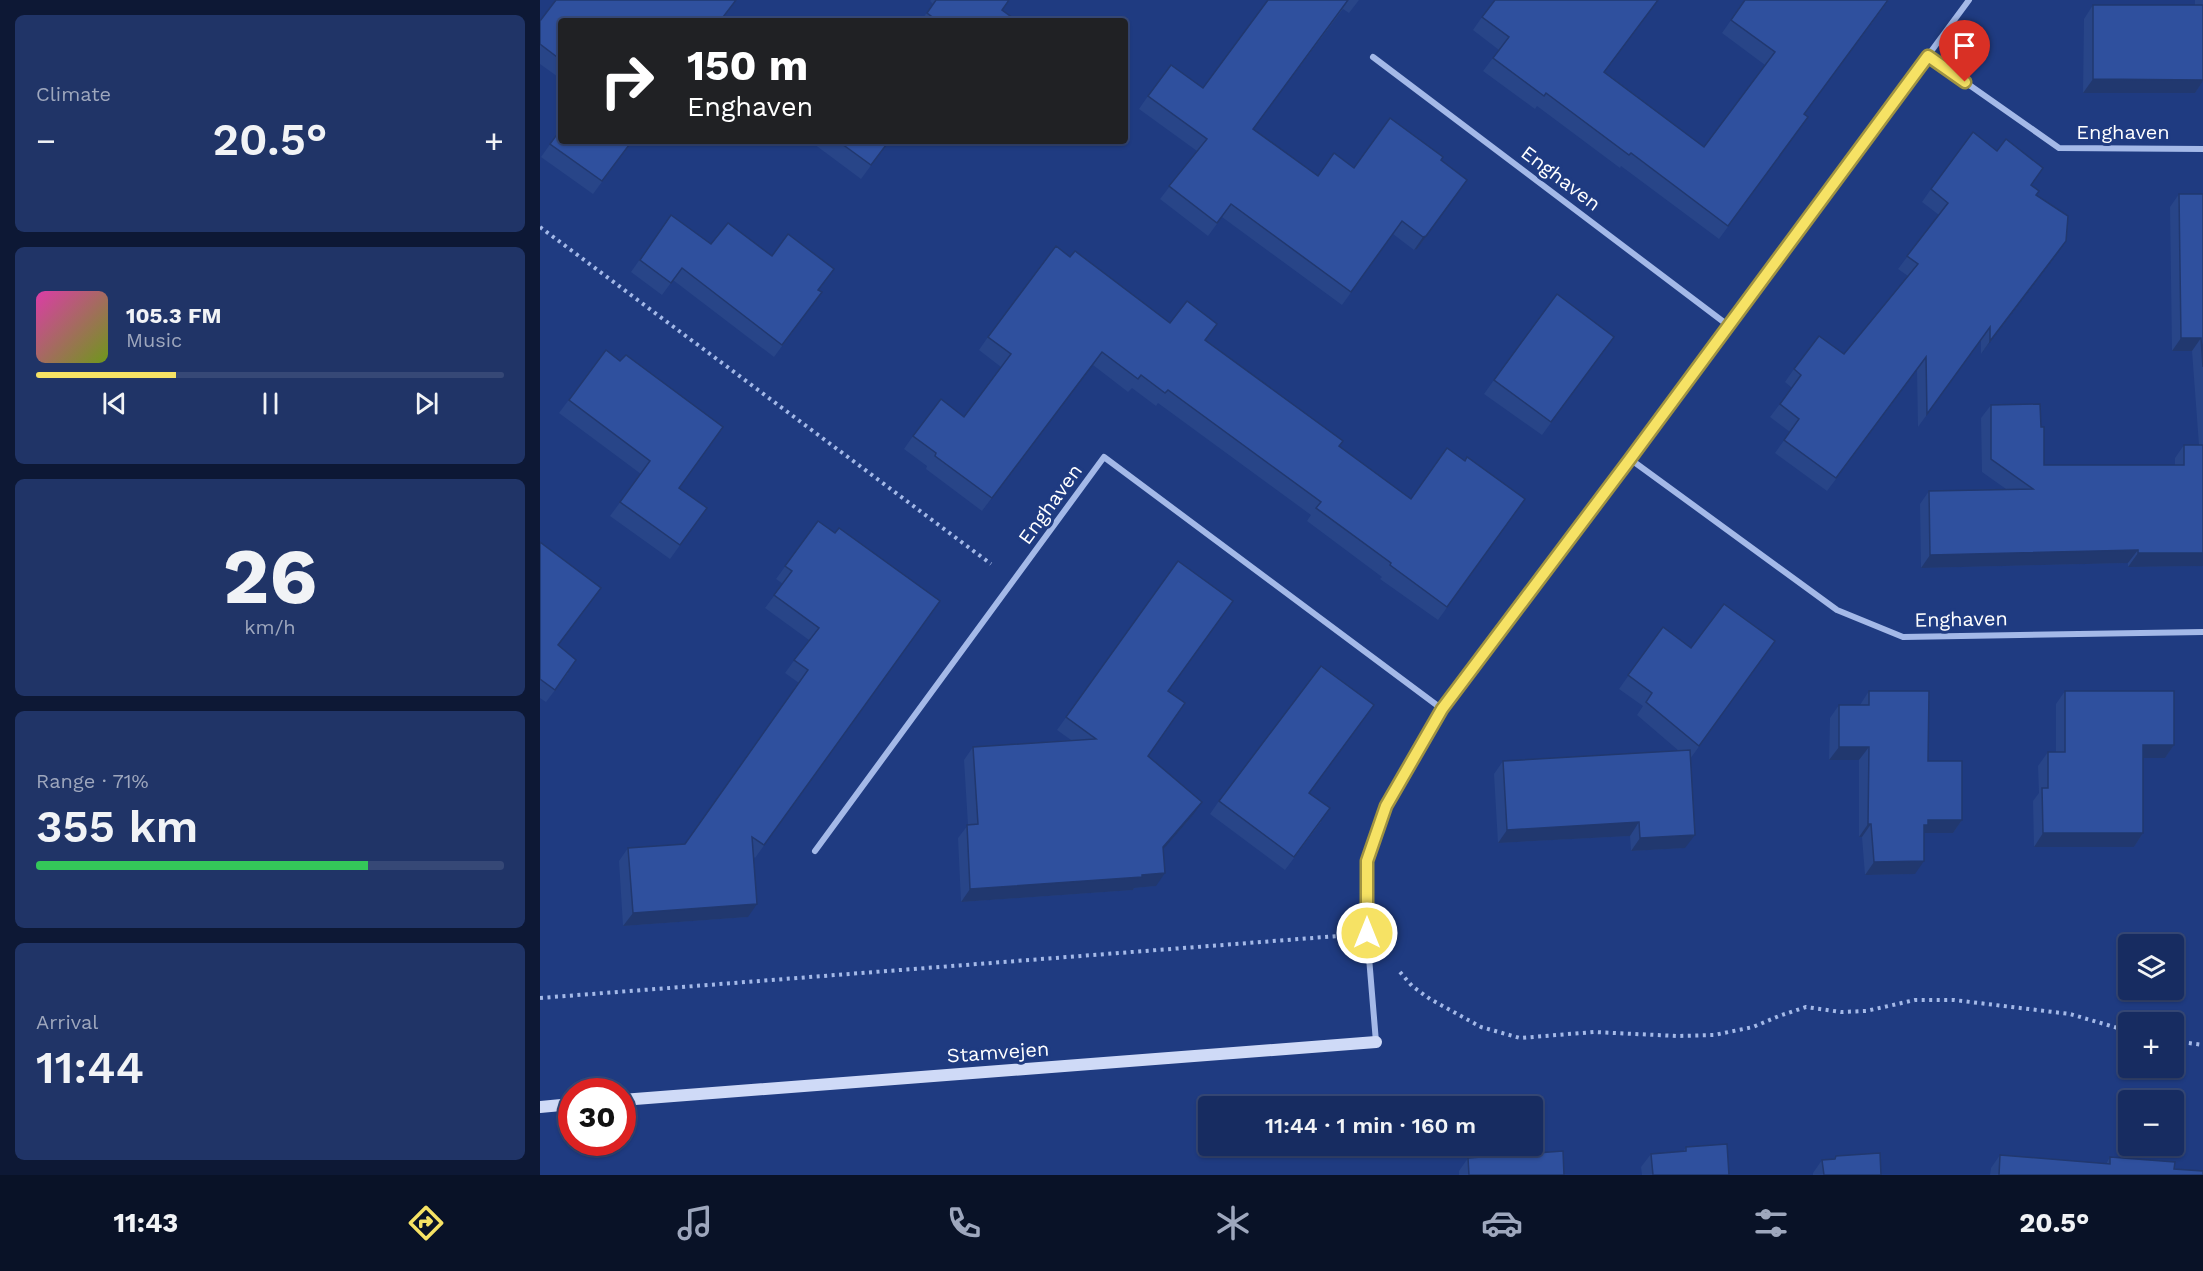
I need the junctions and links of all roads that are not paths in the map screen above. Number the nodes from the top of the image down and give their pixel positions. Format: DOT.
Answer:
graph roads {
  1 [pos="1969,0"];
  2 [pos="1928,56"];
  3 [pos="1373,57"];
  4 [pos="2203,149"];
  5 [pos="1729,326"];
  6 [pos="1630,459"];
  7 [pos="2203,632"];
  8 [pos="1442,709"];
  9 [pos="815,852"];
  10 [pos="1376,1042"];
  11 [pos="636,1099"];
  12 [pos="558,1105"];
  13 [pos="540,1107"];
  1 -- 2 [label="street"];
  2 -- 4 [label="street, Enghaven"];
  2 -- 5 [label="street"];
  3 -- 5 [label="street, Enghaven"];
  5 -- 6 [label="street"];
  6 -- 7 [label="street, Enghaven"];
  6 -- 8 [label="street"];
  8 -- 9 [label="street, Enghaven"];
  8 -- 10 [label="street"];
  10 -- 11 [label="street, Stamvejen"];
  12 -- 13 [label="street"];
}
